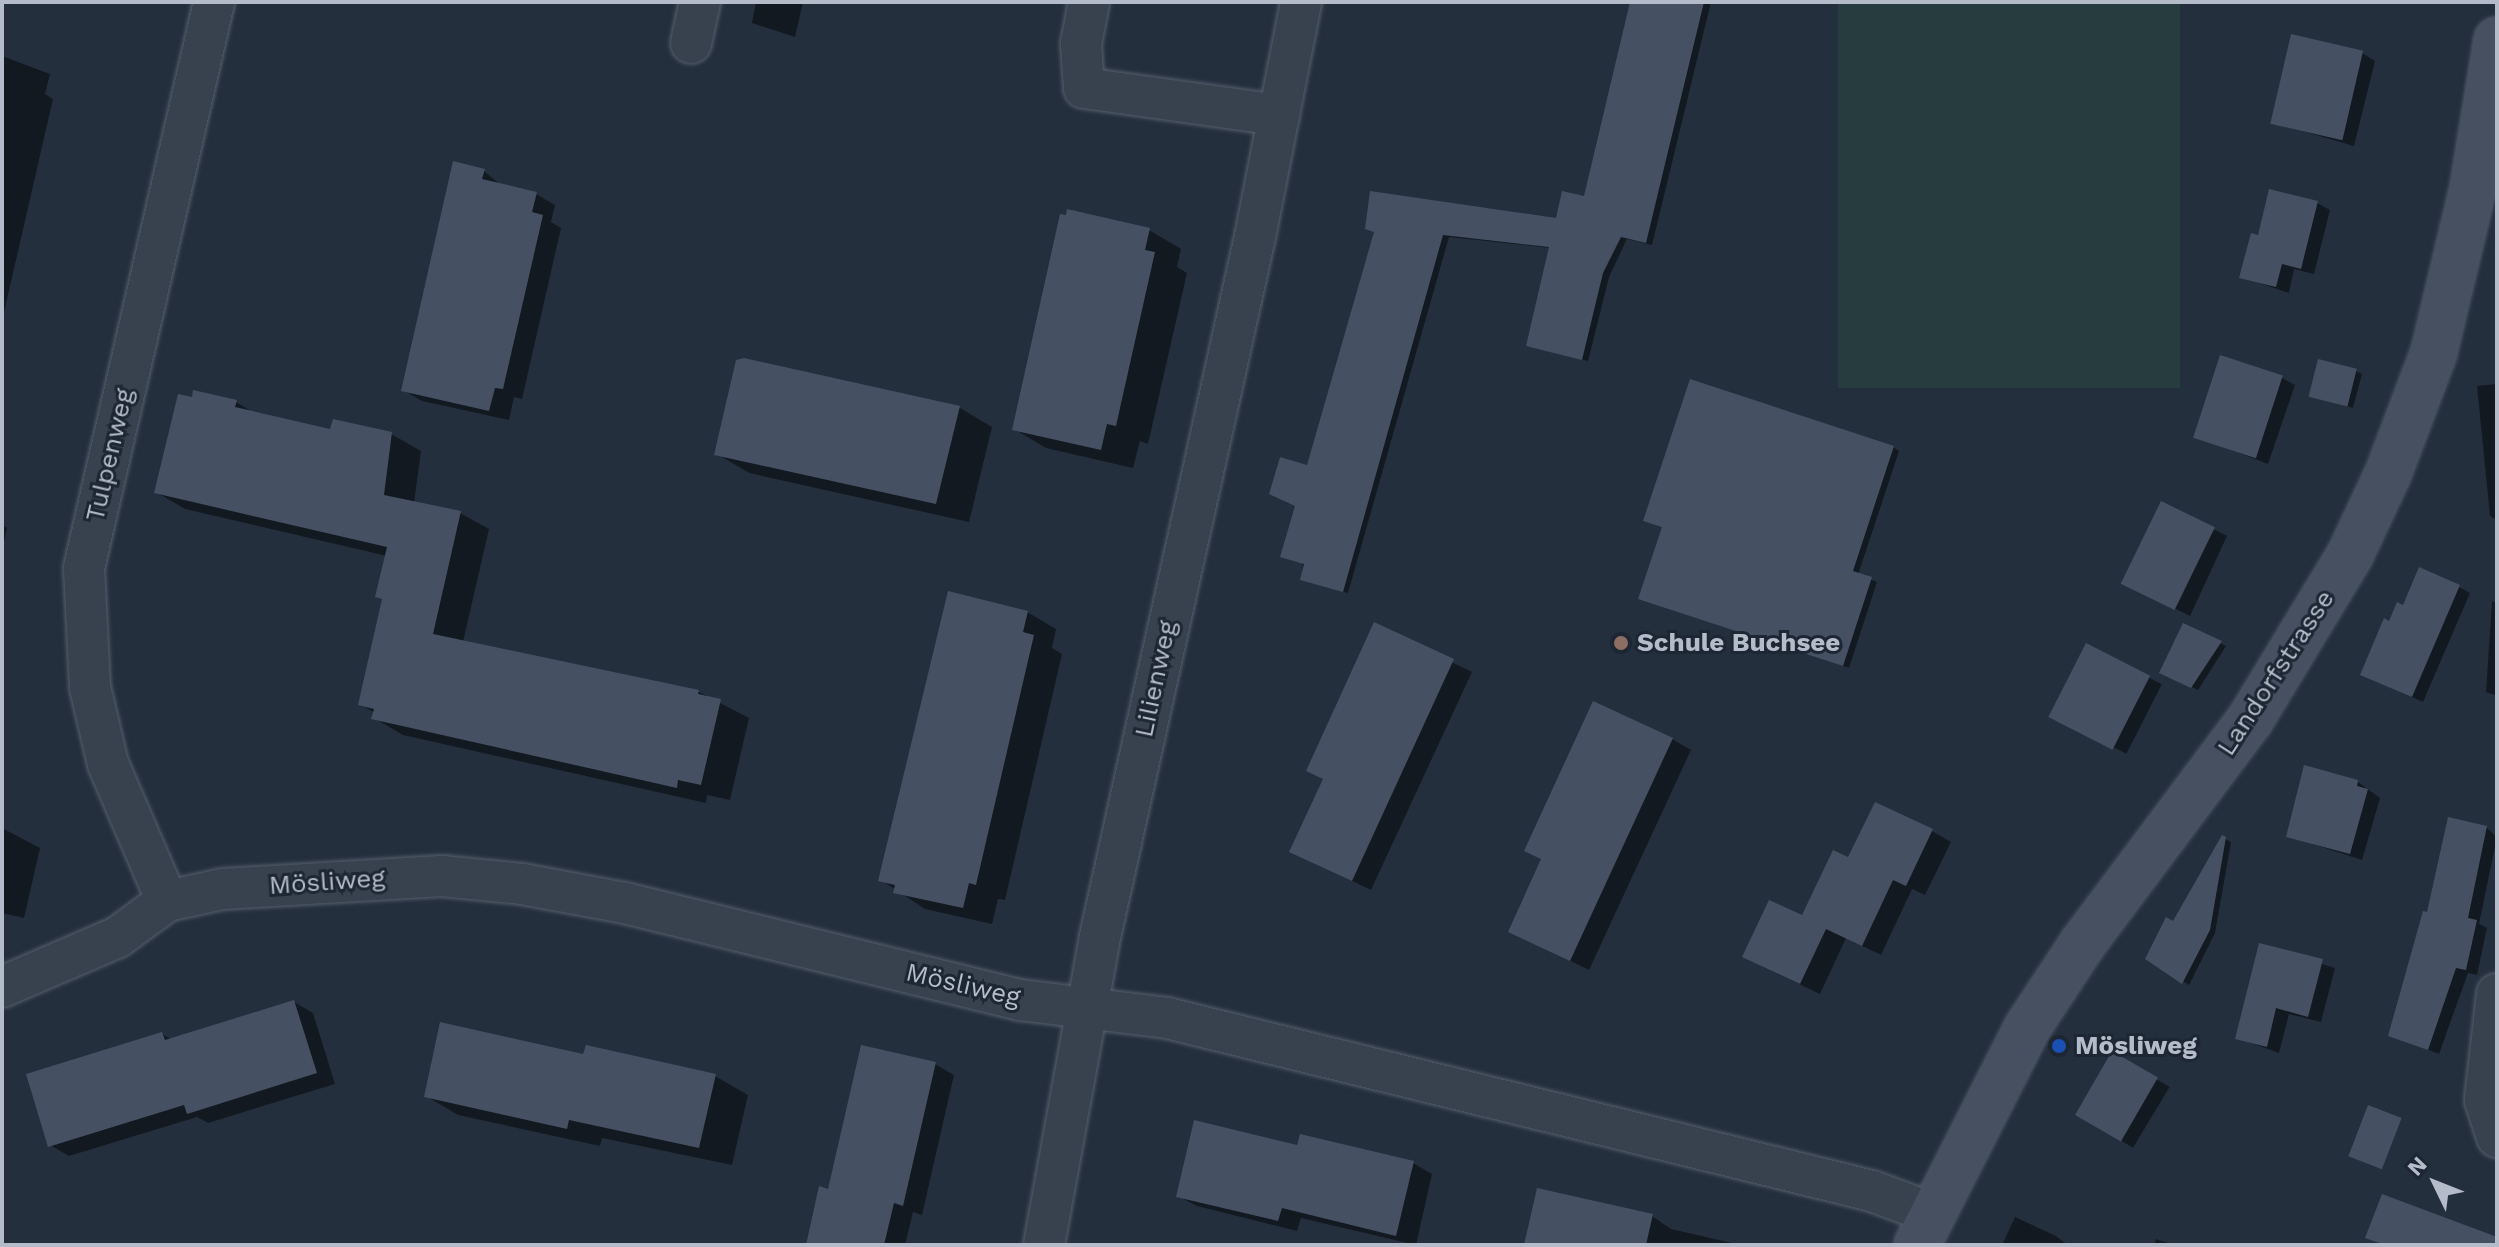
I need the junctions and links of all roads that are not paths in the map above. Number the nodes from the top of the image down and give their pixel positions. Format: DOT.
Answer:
graph roads {
  1 [pos="214,2"];
  2 [pos="700,2"];
  3 [pos="1089,2"];
  4 [pos="1301,2"];
  5 [pos="2497,40"];
  6 [pos="691,43"];
  7 [pos="1279,115"];
  8 [pos="167,901"];
  9 [pos="2,987"];
  10 [pos="2497,994"];
  11 [pos="1087,1011"];
  12 [pos="2497,1137"];
  13 [pos="1924,1229"];
  14 [pos="1044,1245"];
  1 -- 8 [label="street, Tulpenweg"];
  2 -- 6 [label="street"];
  3 -- 7 [label="street"];
  4 -- 7 [label="street, Lilienweg"];
  5 -- 13 [label="street, Landorfstrasse"];
  7 -- 11 [label="street, Lilienweg"];
  8 -- 9 [label="street, Mösliweg"];
  8 -- 11 [label="street, Mösliweg"];
  10 -- 12 [label="street"];
  11 -- 13 [label="street, Mösliweg"];
  11 -- 14 [label="street, Lilienweg"];
}
